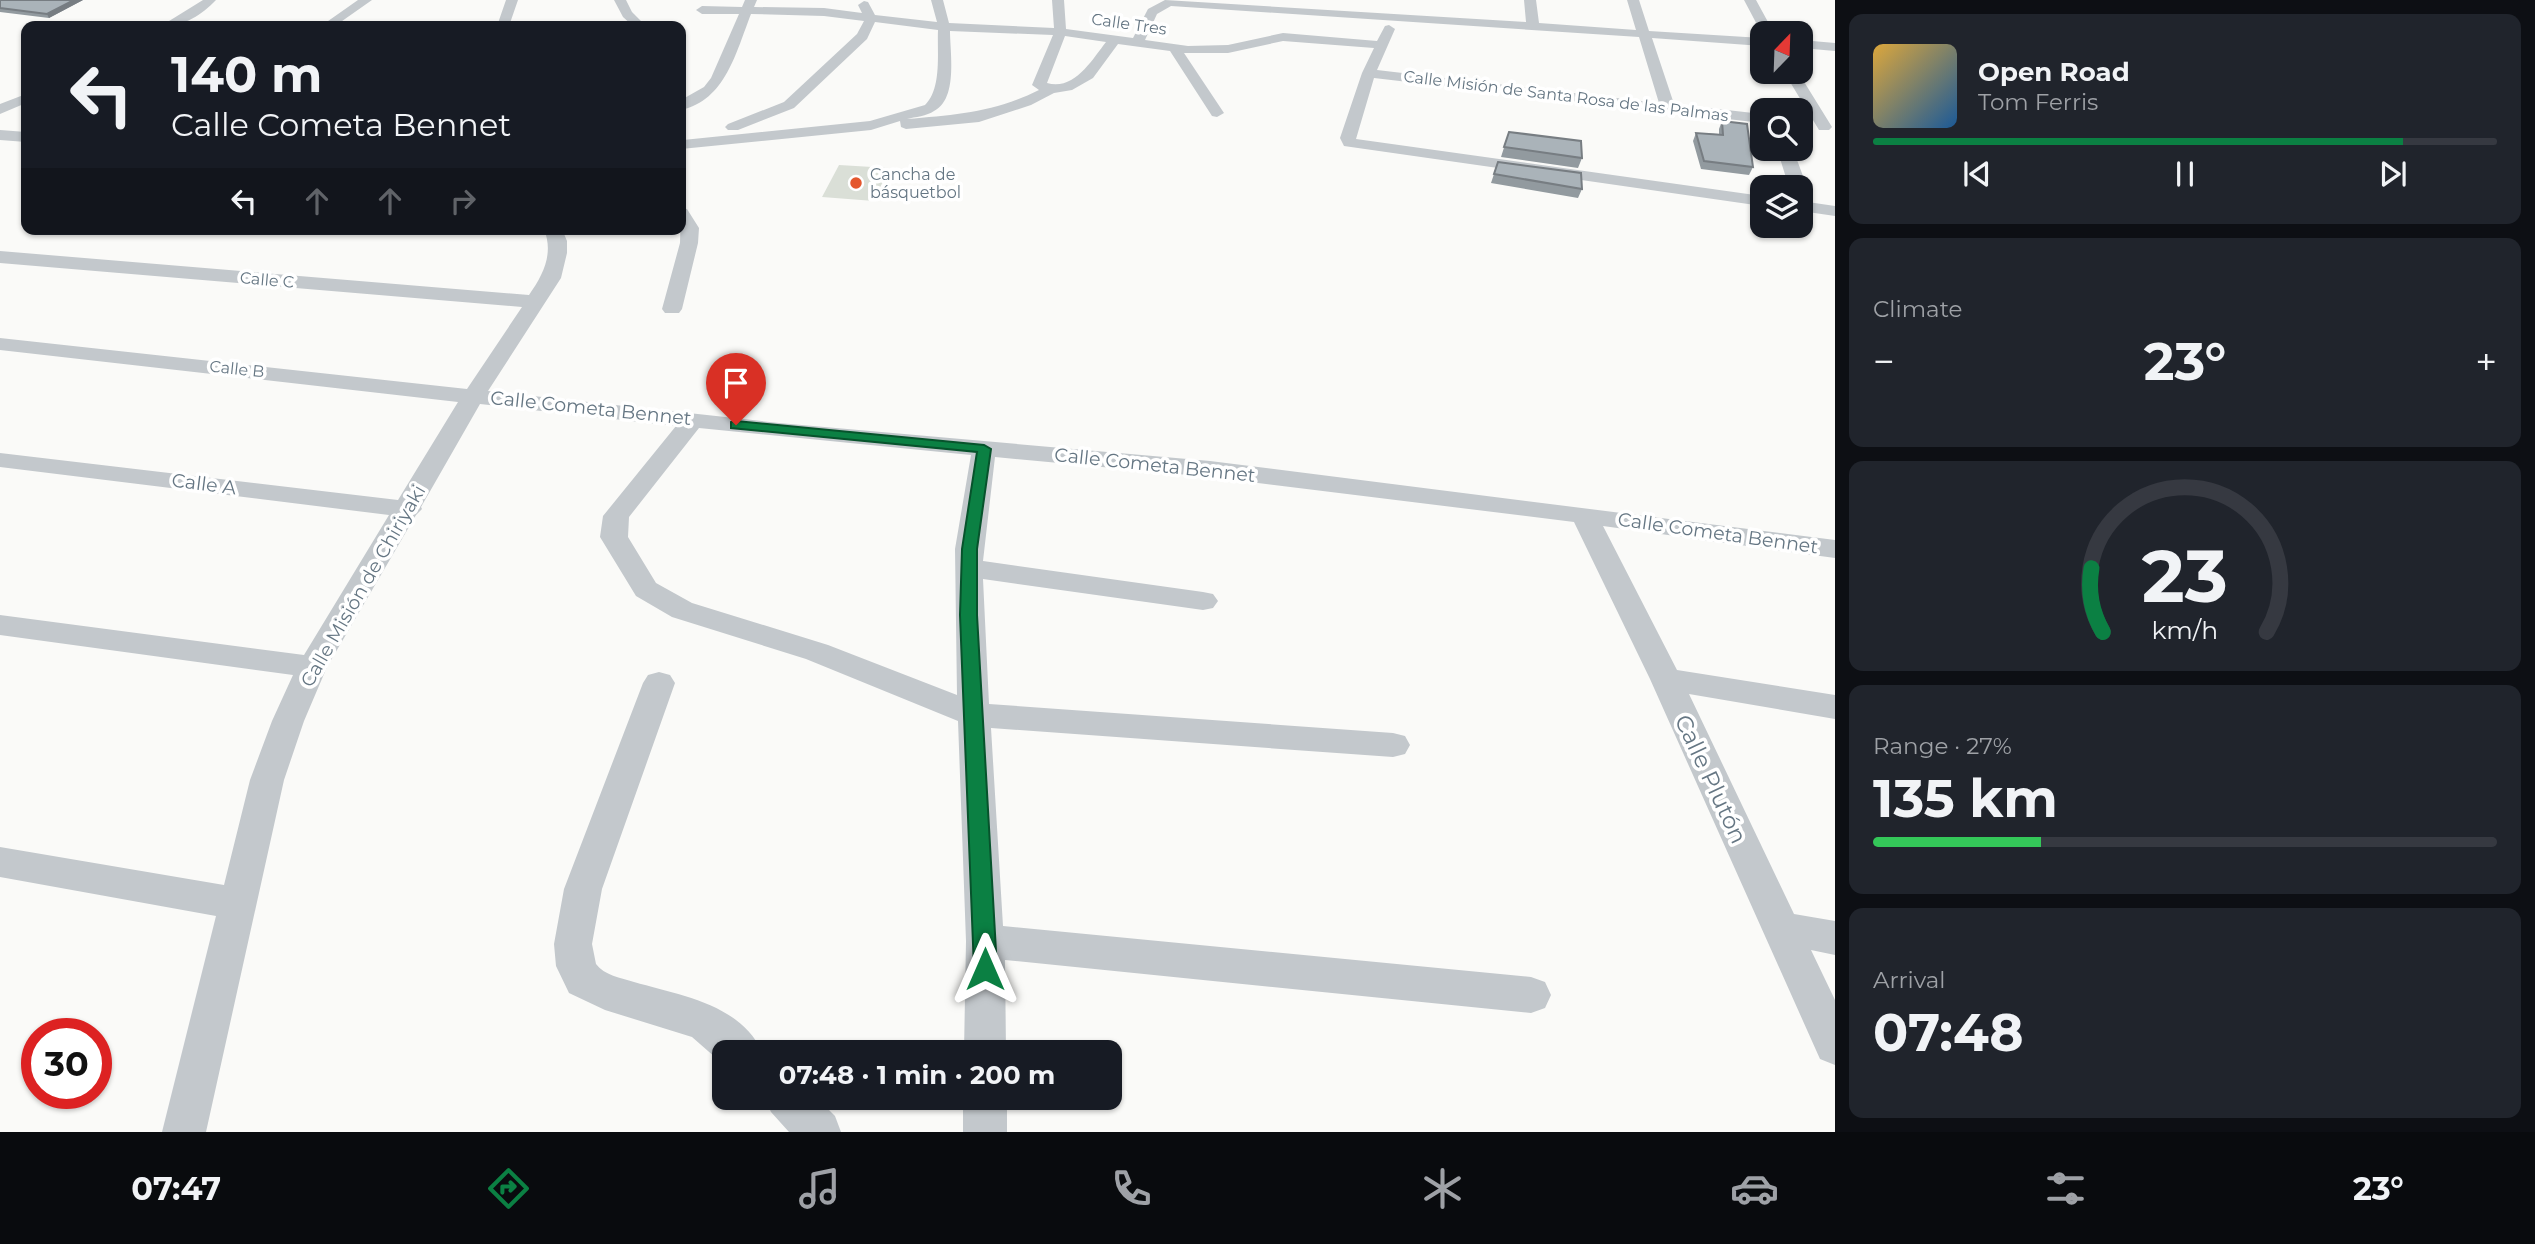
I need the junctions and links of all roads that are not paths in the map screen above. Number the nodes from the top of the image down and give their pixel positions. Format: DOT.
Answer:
graph roads {
  1 [pos="210,0"];
  2 [pos="366,0"];
  3 [pos="512,0"];
  4 [pos="620,0"];
  5 [pos="852,0"];
  6 [pos="937,0"];
  7 [pos="1058,0"];
  8 [pos="1530,0"];
  9 [pos="1633,0"];
  10 [pos="1749,0"];
  11 [pos="748,5"];
  12 [pos="1308,5"];
  13 [pos="702,9"];
  14 [pos="1394,16"];
  15 [pos="871,18"];
  16 [pos="177,21"];
  17 [pos="334,21"];
  18 [pos="505,21"];
  19 [pos="634,21"];
  20 [pos="1762,21"];
  21 [pos="1533,26"];
  22 [pos="944,27"];
  23 [pos="1062,32"];
  24 [pos="1644,33"];
  25 [pos="1114,40"];
  26 [pos="1750,41"];
  27 [pos="1138,43"];
  28 [pos="1382,45"];
  29 [pos="1813,45"];
  30 [pos="1835,47"];
  31 [pos="1174,48"];
  32 [pos="1369,73"];
  33 [pos="1800,84"];
  34 [pos="1051,89"];
  35 [pos="0,91"];
  36 [pos="21,92"];
  37 [pos="21,100"];
  38 [pos="686,103"];
  39 [pos="1668,108"];
  40 [pos="0,110"];
  41 [pos="1217,113"];
  42 [pos="1750,118"];
  43 [pos="865,126"];
  44 [pos="1830,127"];
  45 [pos="0,135"];
  46 [pos="21,136"];
  47 [pos="686,144"];
  48 [pos="686,145"];
  49 [pos="1750,199"];
  50 [pos="1813,206"];
  51 [pos="1835,211"];
  52 [pos="686,221"];
  53 [pos="555,235"];
  54 [pos="0,257"];
  55 [pos="535,302"];
  56 [pos="672,309"];
  57 [pos="0,344"];
  58 [pos="474,395"];
  59 [pos="694,420"];
  60 [pos="984,449"];
  61 [pos="0,460"];
  62 [pos="408,509"];
  63 [pos="1584,514"];
  64 [pos="1835,549"];
  65 [pos="969,568"];
  66 [pos="1203,601"];
  67 [pos="0,625"];
  68 [pos="312,667"];
  69 [pos="1666,679"];
  70 [pos="659,683"];
  71 [pos="1835,707"];
  72 [pos="975,715"];
  73 [pos="1393,745"];
  74 [pos="0,862"];
  75 [pos="238,904"];
  76 [pos="1782,928"];
  77 [pos="1835,938"];
  78 [pos="985,942"];
  79 [pos="1531,996"];
  80 [pos="727,1040"];
  81 [pos="985,1040"];
  82 [pos="1835,1045"];
  83 [pos="798,1110"];
  84 [pos="985,1110"];
  85 [pos="184,1132"];
  86 [pos="819,1132"];
  87 [pos="985,1132"];
  1 -- 16 [label="street"];
  2 -- 17 [label="street"];
  3 -- 18 [label="street"];
  4 -- 19 [label="street"];
  5 -- 15 [label="street"];
  6 -- 22 [label="street"];
  7 -- 23 [label="street"];
  8 -- 21 [label="street"];
  9 -- 24 [label="street"];
  10 -- 20 [label="street"];
  11 -- 13 [label="street, Calle Tres"];
  11 -- 15 [label="street, Calle Tres"];
  11 -- 38 [label="street"];
  12 -- 14 [label="street"];
  12 -- 27 [label="street"];
  14 -- 21 [label="street"];
  14 -- 28 [label="street"];
  15 -- 22 [label="street, Calle Tres"];
  15 -- 47 [label="street"];
  21 -- 24 [label="street"];
  22 -- 23 [label="street, Calle Tres"];
  22 -- 43 [label="street"];
  23 -- 25 [label="street, Calle Tres"];
  23 -- 34 [label="street"];
  24 -- 26 [label="street"];
  24 -- 39 [label="street"];
  25 -- 27 [label="street, Calle Tres"];
  25 -- 34 [label="street"];
  27 -- 31 [label="street, Calle Tres"];
  28 -- 31 [label="street, Calle Tres"];
  28 -- 32 [label="street"];
  29 -- 30 [label="street"];
  31 -- 41 [label="street"];
  32 -- 39 [label="street, Calle Misión de Santa Rosa de las Palmas"];
  32 -- 49 [label="street"];
  33 -- 44 [label="street"];
  34 -- 43 [label="street"];
  35 -- 36 [label="street"];
  37 -- 40 [label="street"];
  39 -- 42 [label="street, Calle Misión de Santa Rosa de las Palmas"];
  43 -- 48 [label="street"];
  45 -- 46 [label="street"];
  50 -- 51 [label="street"];
  52 -- 56 [label="street"];
  53 -- 55 [label="street, Calle Misión de Chiriyaki"];
  54 -- 55 [label="street, Calle C"];
  55 -- 58 [label="street, Calle Misión de Chiriyaki"];
  57 -- 58 [label="street, Calle B"];
  58 -- 59 [label="street, Calle Cometa Bennet"];
  58 -- 62 [label="street, Calle Misión de Chiriyaki"];
  59 -- 60 [label="street, Calle Cometa Bennet"];
  59 -- 72 [label="street"];
  60 -- 63 [label="street, Calle Cometa Bennet"];
  60 -- 65 [label="street"];
  61 -- 62 [label="street, Calle A"];
  62 -- 68 [label="street, Calle Misión de Chiriyaki"];
  63 -- 64 [label="street, Calle Cometa Bennet"];
  63 -- 69 [label="street, Calle Plutón"];
  65 -- 66 [label="street"];
  65 -- 72 [label="street"];
  67 -- 68 [label="street"];
  68 -- 75 [label="street, Calle Misión de Chiriyaki"];
  69 -- 71 [label="street"];
  69 -- 76 [label="street, Calle Plutón"];
  70 -- 80 [label="street"];
  72 -- 73 [label="street"];
  72 -- 78 [label="street"];
  74 -- 75 [label="street"];
  75 -- 85 [label="street, Calle Misión de Chiriyaki"];
  76 -- 77 [label="street"];
  76 -- 82 [label="street, Calle Plutón"];
  78 -- 79 [label="street"];
  78 -- 81 [label="street"];
  83 -- 86 [label="street"];
  84 -- 87 [label="street"];
}
